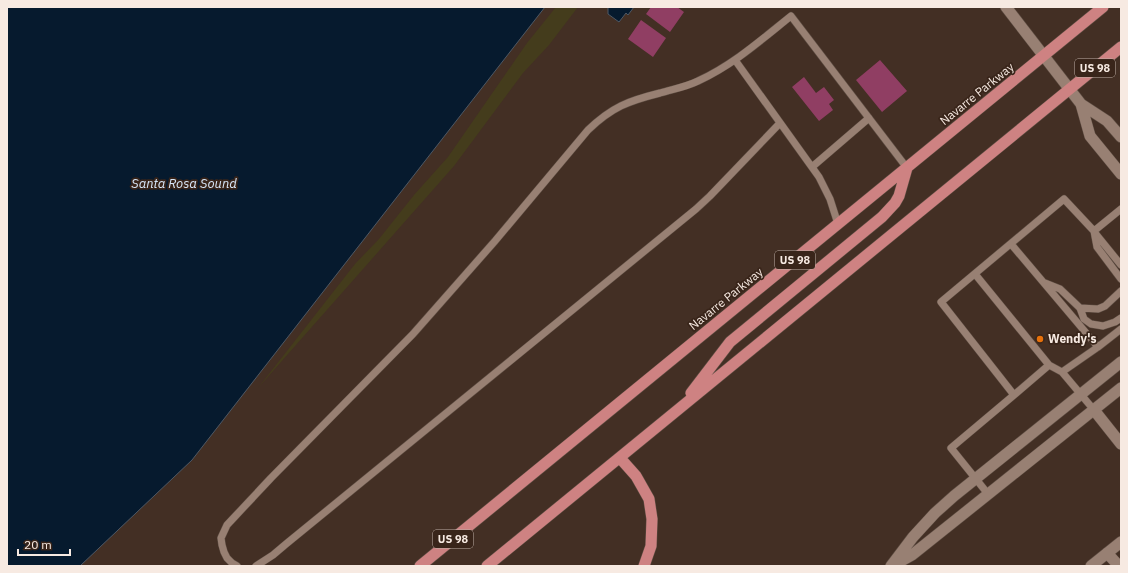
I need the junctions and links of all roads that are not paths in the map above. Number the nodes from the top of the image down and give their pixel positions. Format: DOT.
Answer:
graph roads {
  1 [pos="1006,7"];
  2 [pos="1103,7"];
  3 [pos="1121,47"];
  4 [pos="1044,56"];
  5 [pos="735,60"];
  6 [pos="1069,88"];
  7 [pos="1081,104"];
  8 [pos="869,118"];
  9 [pos="780,123"];
  10 [pos="1121,137"];
  11 [pos="812,167"];
  12 [pos="907,168"];
  13 [pos="1121,174"];
  14 [pos="1121,209"];
  15 [pos="838,224"];
  16 [pos="1094,231"];
  17 [pos="1011,244"];
  18 [pos="1121,265"];
  19 [pos="975,274"];
  20 [pos="1121,279"];
  21 [pos="1043,282"];
  22 [pos="1121,291"];
  23 [pos="1080,308"];
  24 [pos="1121,318"];
  25 [pos="1121,329"];
  26 [pos="1098,347"];
  27 [pos="1121,362"];
  28 [pos="1049,365"];
  29 [pos="1062,372"];
  30 [pos="1121,388"];
  31 [pos="1080,394"];
  32 [pos="1014,395"];
  33 [pos="680,408"];
  34 [pos="1094,410"];
  35 [pos="1121,444"];
  36 [pos="620,458"];
  37 [pos="975,479"];
  38 [pos="988,494"];
  39 [pos="1121,542"];
  40 [pos="1107,552"];
  41 [pos="237,566"];
  42 [pos="256,566"];
  43 [pos="420,566"];
  44 [pos="487,566"];
  45 [pos="644,566"];
  46 [pos="891,566"];
  47 [pos="1091,566"];
  48 [pos="1119,566"];
  1 -- 4 [label="street"];
  2 -- 4 [label="highway, Navarre Parkway / US 98"];
  3 -- 6 [label="highway, US 98"];
  4 -- 6 [label="street"];
  4 -- 12 [label="highway, Navarre Parkway / US 98"];
  5 -- 8 [label="lane"];
  5 -- 9 [label="lane"];
  5 -- 41 [label="lane"];
  6 -- 7 [label="street"];
  6 -- 33 [label="highway, US 98"];
  7 -- 10 [label="street"];
  7 -- 13 [label="street"];
  8 -- 11 [label="lane"];
  8 -- 12 [label="lane"];
  9 -- 11 [label="lane"];
  9 -- 42 [label="lane"];
  11 -- 15 [label="lane"];
  12 -- 15 [label="highway, Navarre Parkway / US 98"];
  12 -- 33 [label="highway"];
  14 -- 16 [label="lane"];
  15 -- 43 [label="highway, Navarre Parkway / US 98"];
  16 -- 17 [label="lane"];
  16 -- 18 [label="lane"];
  16 -- 20 [label="lane"];
  17 -- 19 [label="lane"];
  17 -- 21 [label="lane"];
  19 -- 28 [label="lane"];
  19 -- 32 [label="lane"];
  21 -- 23 [label="lane"];
  21 -- 26 [label="lane"];
  22 -- 23 [label="lane"];
  23 -- 24 [label="lane"];
  25 -- 26 [label="lane"];
  26 -- 29 [label="lane"];
  27 -- 31 [label="street"];
  28 -- 29 [label="lane"];
  28 -- 32 [label="lane"];
  29 -- 31 [label="lane"];
  30 -- 34 [label="street"];
  31 -- 34 [label="lane"];
  31 -- 37 [label="street"];
  32 -- 37 [label="lane"];
  33 -- 36 [label="highway, US 98"];
  34 -- 35 [label="street"];
  34 -- 38 [label="street"];
  36 -- 44 [label="highway, US 98"];
  36 -- 45 [label="highway"];
  37 -- 38 [label="lane"];
  37 -- 46 [label="street"];
  38 -- 46 [label="street"];
  39 -- 40 [label="street"];
  40 -- 47 [label="street"];
  40 -- 48 [label="street"];
}
